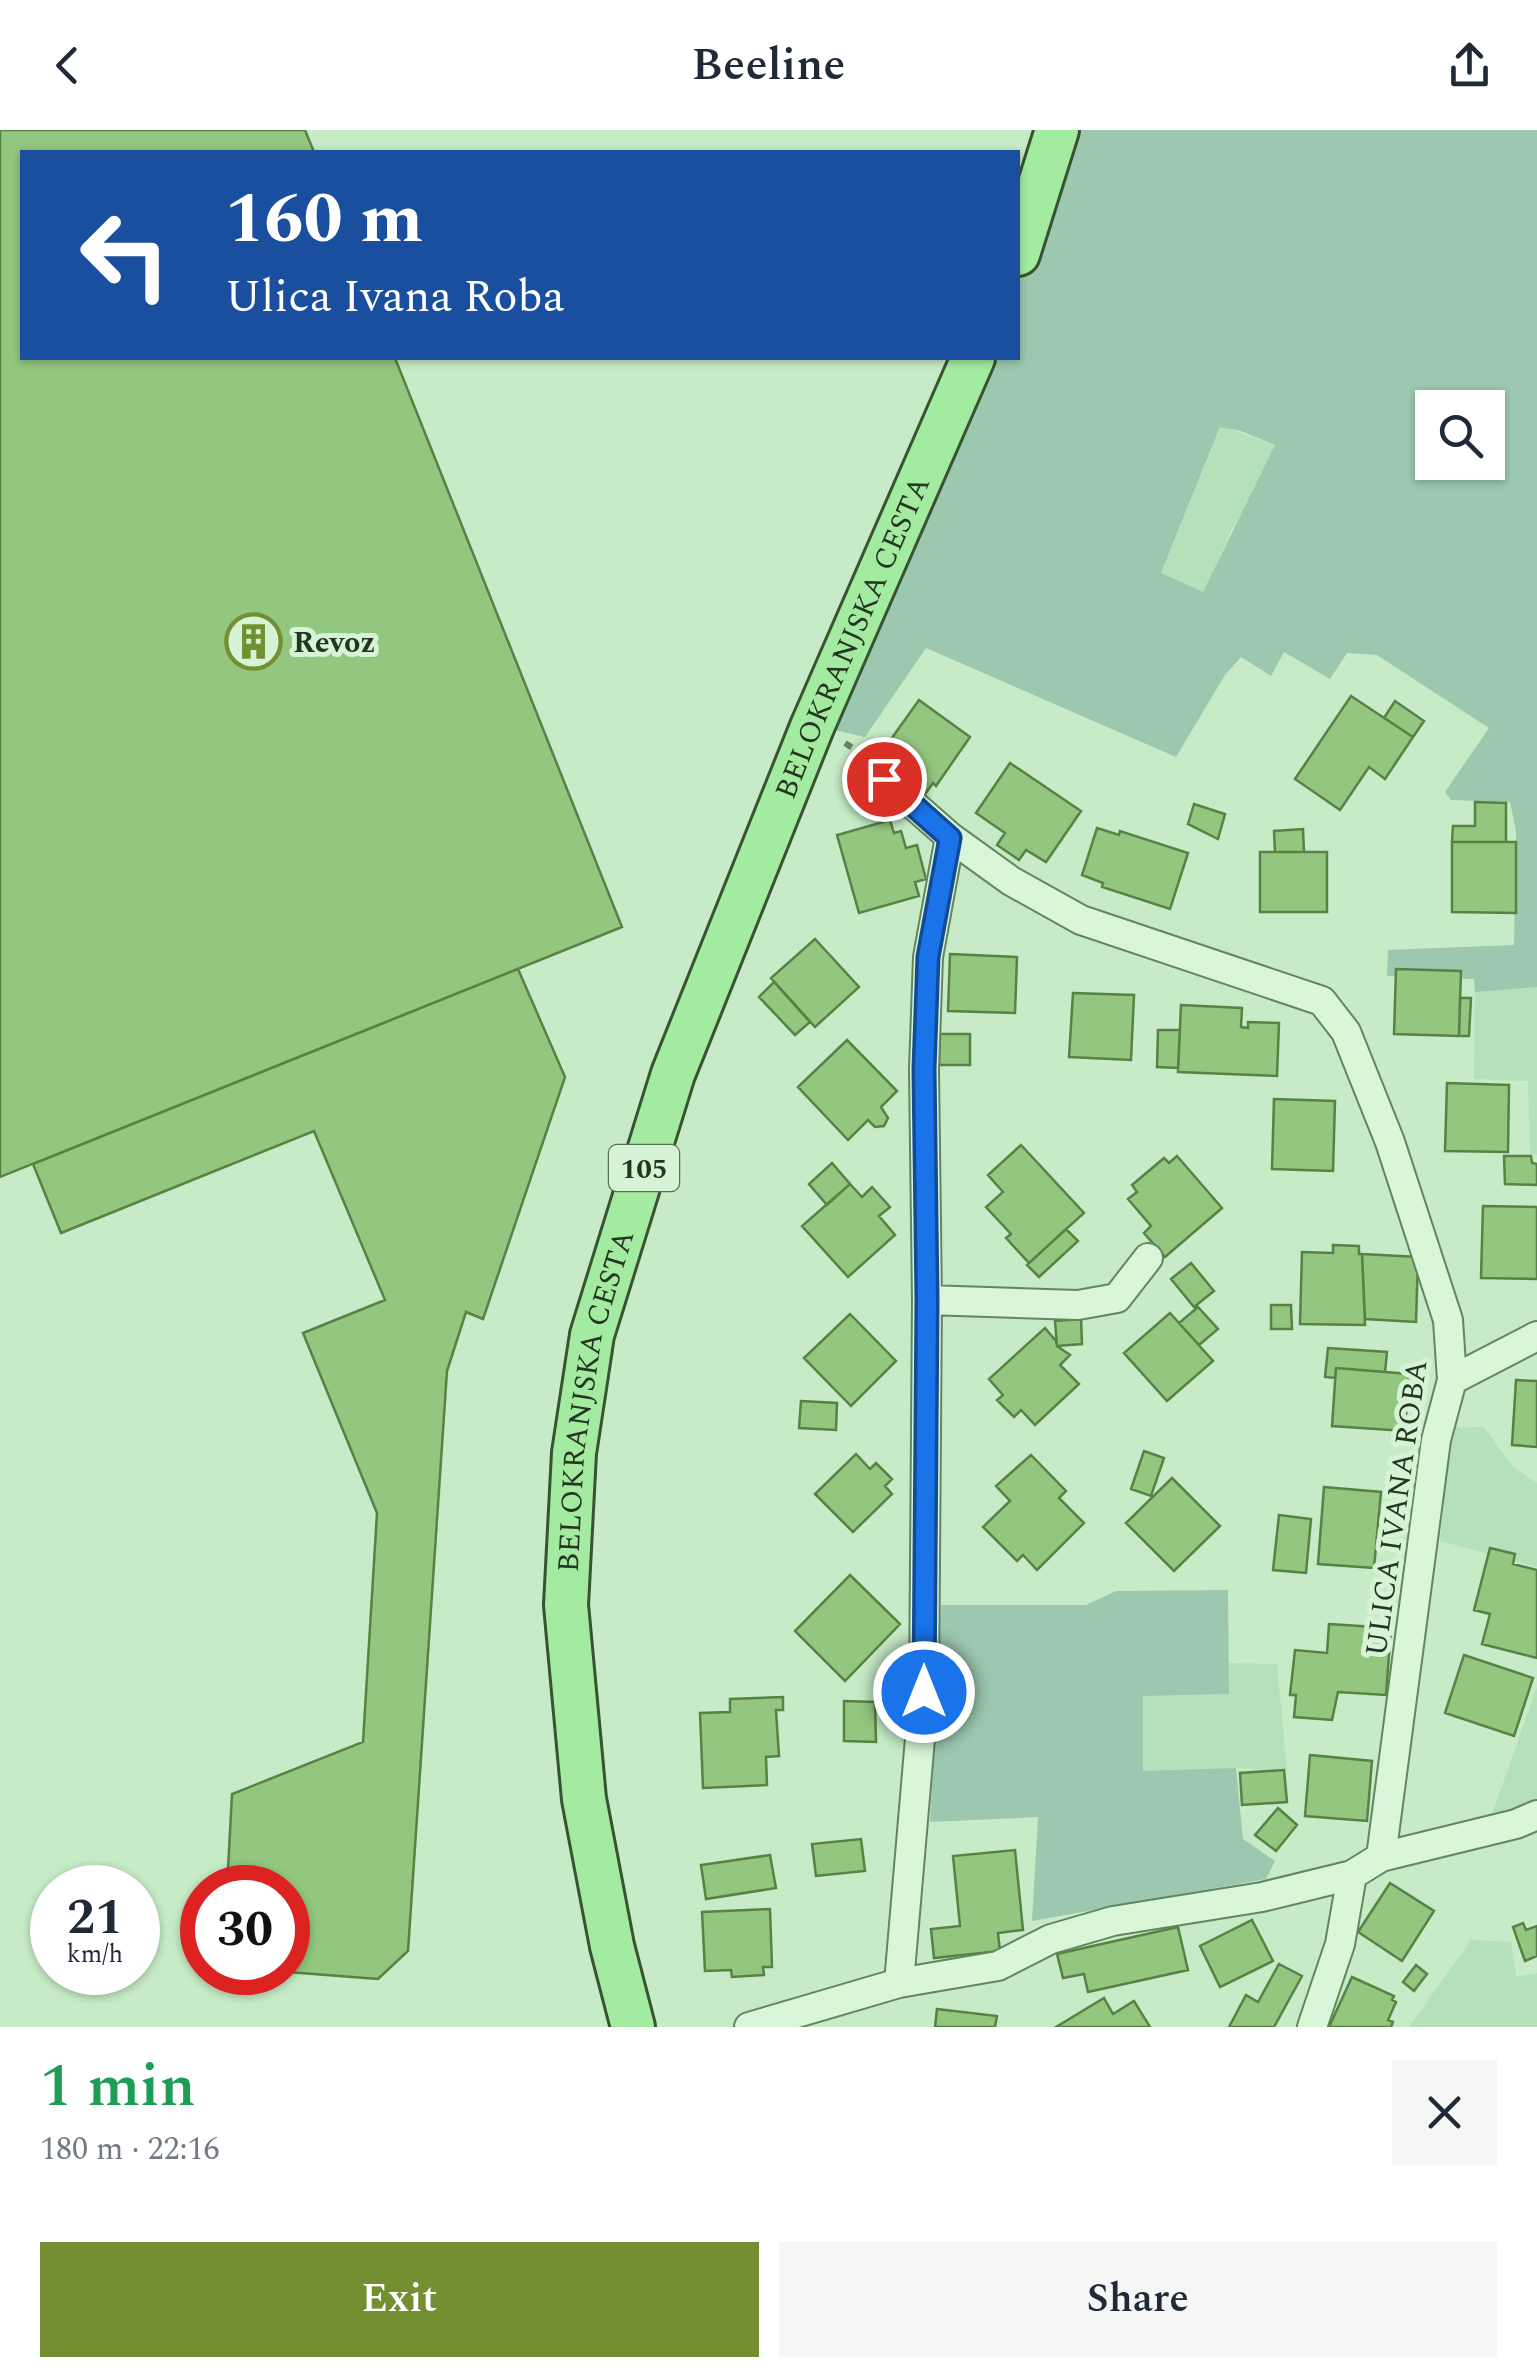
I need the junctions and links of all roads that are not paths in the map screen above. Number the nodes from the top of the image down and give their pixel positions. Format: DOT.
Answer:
graph roads {
  1 [pos="1057,130"];
  2 [pos="1020,248"];
  3 [pos="972,360"];
  4 [pos="884,779"];
  5 [pos="950,838"];
  6 [pos="1148,1258"];
  7 [pos="927,1300"];
  8 [pos="1537,1336"];
  9 [pos="1452,1380"];
  10 [pos="1537,1816"];
  11 [pos="1382,1857"];
  12 [pos="1352,1875"];
  13 [pos="899,1984"];
  14 [pos="633,2027"];
  15 [pos="749,2027"];
  16 [pos="1312,2027"];
  1 -- 2 [label="main road"];
  3 -- 14 [label="main road, BELOKRANJSKA CESTA / 105"];
  4 -- 5 [label="street, ULICA IVANA ROBA"];
  5 -- 7 [label="street"];
  5 -- 9 [label="street, ULICA IVANA ROBA"];
  6 -- 7 [label="street"];
  7 -- 13 [label="street"];
  8 -- 9 [label="street"];
  9 -- 11 [label="street, ULICA IVANA ROBA"];
  10 -- 11 [label="street"];
  11 -- 12 [label="street"];
  12 -- 13 [label="street"];
  12 -- 16 [label="street"];
  13 -- 15 [label="street"];
}
